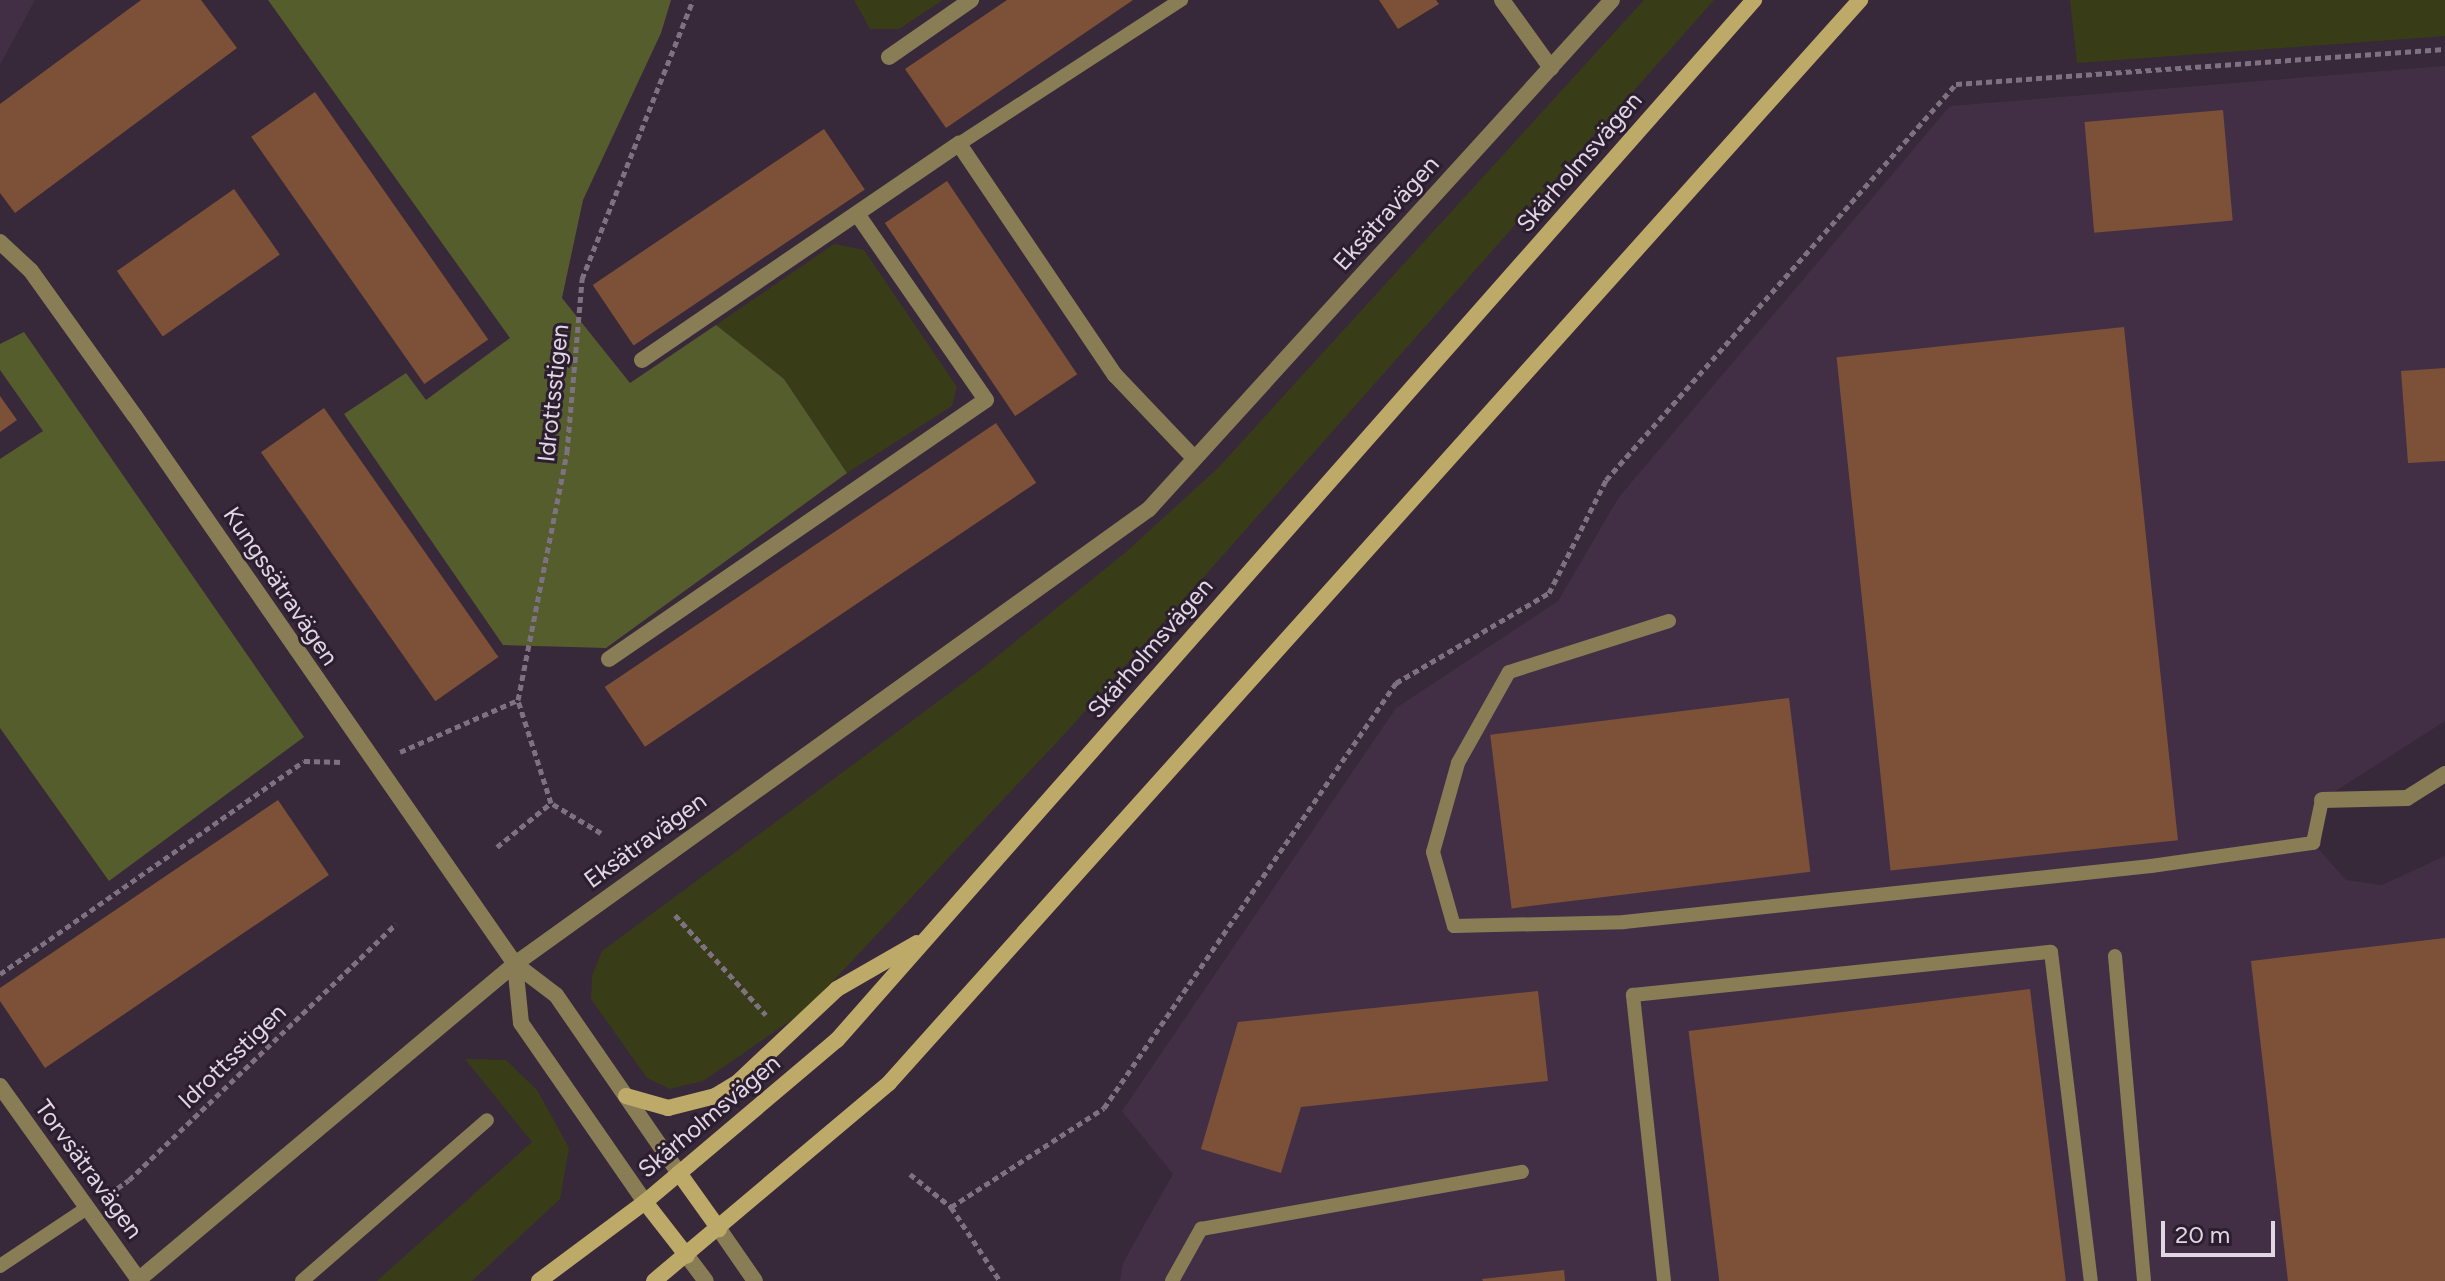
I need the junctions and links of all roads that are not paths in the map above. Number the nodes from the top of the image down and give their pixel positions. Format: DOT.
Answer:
graph roads {
  1 [pos="971,0"];
  2 [pos="1181,0"];
  3 [pos="1502,0"];
  4 [pos="1612,0"];
  5 [pos="1754,0"];
  6 [pos="1860,0"];
  7 [pos="889,57"];
  8 [pos="1551,68"];
  9 [pos="959,144"];
  10 [pos="857,214"];
  11 [pos="0,242"];
  12 [pos="642,360"];
  13 [pos="1194,458"];
  14 [pos="1669,621"];
  15 [pos="609,659"];
  16 [pos="2445,774"];
  17 [pos="2322,800"];
  18 [pos="929,936"];
  19 [pos="2115,956"];
  20 [pos="515,964"];
  21 [pos="0,1086"];
  22 [pos="626,1096"];
  23 [pos="487,1120"];
  24 [pos="1522,1172"];
  25 [pos="679,1173"];
  26 [pos="645,1202"];
  27 [pos="87,1208"];
  28 [pos="719,1229"];
  29 [pos="687,1256"];
  30 [pos="0,1266"];
  31 [pos="139,1281"];
  32 [pos="302,1281"];
  33 [pos="539,1281"];
  34 [pos="654,1281"];
  35 [pos="706,1281"];
  36 [pos="755,1281"];
  37 [pos="1172,1281"];
  38 [pos="1664,1281"];
  39 [pos="2091,1281"];
  40 [pos="2144,1281"];
  1 -- 7 [label="street"];
  2 -- 9 [label="lane"];
  3 -- 8 [label="street"];
  4 -- 8 [label="street, Eksätravägen"];
  5 -- 18 [label="main road, Skärholmsvägen"];
  6 -- 28 [label="main road"];
  8 -- 13 [label="street, Eksätravägen"];
  9 -- 10 [label="street"];
  9 -- 13 [label="street"];
  10 -- 12 [label="street"];
  10 -- 15 [label="street"];
  11 -- 20 [label="street, Kungssätravägen"];
  13 -- 20 [label="street, Eksätravägen"];
  14 -- 17 [label="lane"];
  16 -- 17 [label="street"];
  18 -- 22 [label="main road"];
  18 -- 25 [label="main road, Skärholmsvägen"];
  19 -- 40 [label="lane"];
  20 -- 22 [label="street, Kungssätravägen"];
  20 -- 26 [label="street, Kungssätravägen"];
  20 -- 31 [label="street, Eksätravägen"];
  21 -- 27 [label="street, Torvsätravägen"];
  22 -- 25 [label="street, Kungssätravägen"];
  23 -- 32 [label="lane"];
  24 -- 37 [label="lane"];
  25 -- 26 [label="main road, Skärholmsvägen"];
  25 -- 28 [label="main road"];
  26 -- 29 [label="main road"];
  26 -- 33 [label="main road, Skärholmsvägen"];
  27 -- 30 [label="lane"];
  27 -- 31 [label="street, Torvsätravägen"];
  28 -- 29 [label="main road"];
  28 -- 36 [label="street"];
  29 -- 34 [label="main road"];
  29 -- 35 [label="street"];
  38 -- 39 [label="lane"];
}
